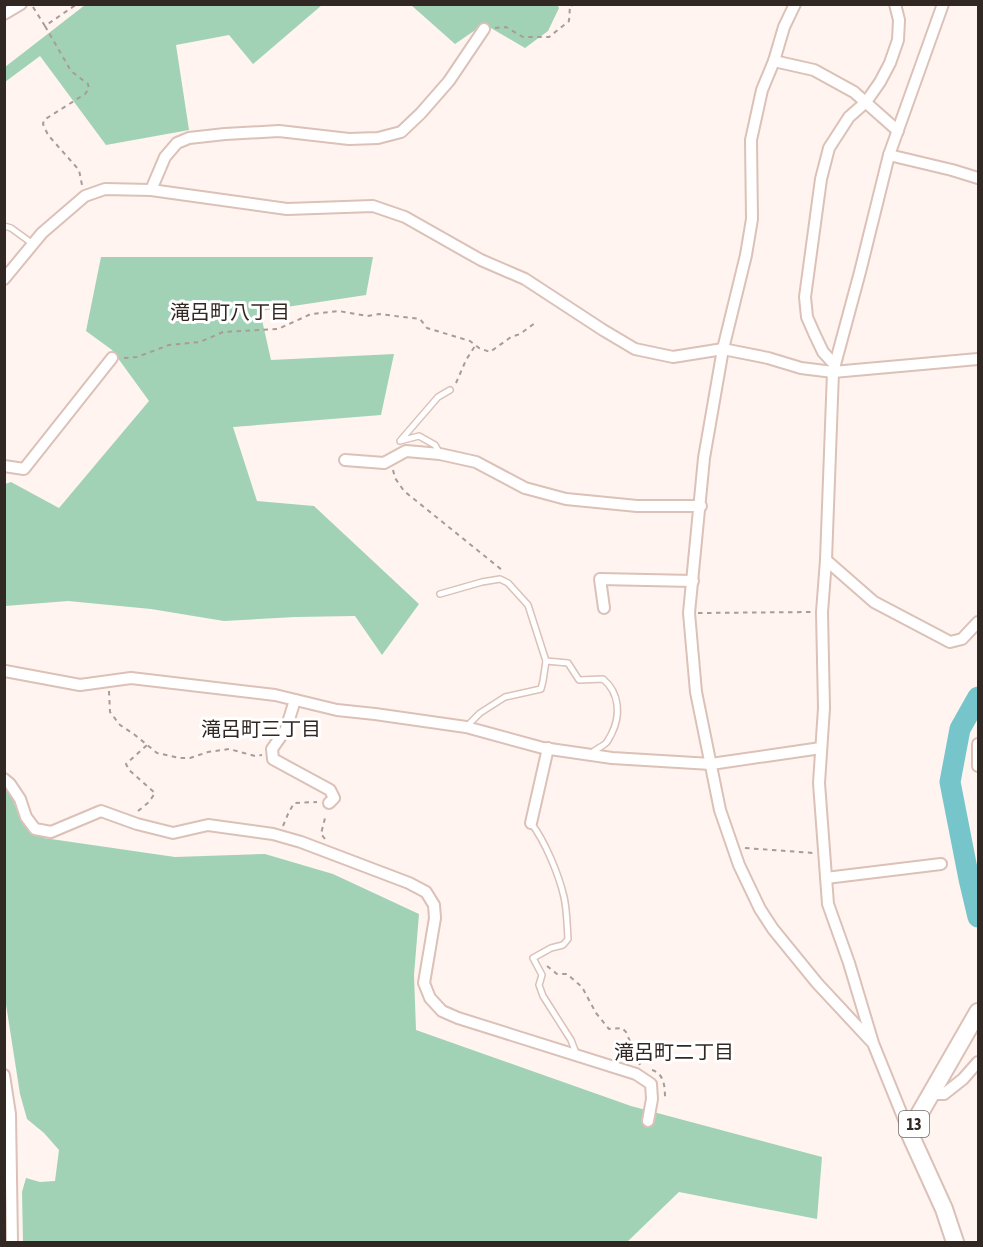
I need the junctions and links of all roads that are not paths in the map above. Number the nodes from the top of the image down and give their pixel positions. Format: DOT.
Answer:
graph roads {
  1 [pos="21,4"];
  2 [pos="795,4"];
  3 [pos="895,4"];
  4 [pos="943,4"];
  5 [pos="4,14"];
  6 [pos="484,29"];
  7 [pos="774,61"];
  8 [pos="866,102"];
  9 [pos="898,131"];
  10 [pos="890,155"];
  11 [pos="978,178"];
  12 [pos="151,190"];
  13 [pos="4,226"];
  14 [pos="33,244"];
  15 [pos="4,279"];
  16 [pos="723,349"];
  17 [pos="112,358"];
  18 [pos="978,358"];
  19 [pos="834,369"];
  20 [pos="450,390"];
  21 [pos="440,454"];
  22 [pos="345,460"];
  23 [pos="4,466"];
  24 [pos="701,506"];
  25 [pos="826,560"];
  26 [pos="693,581"];
  27 [pos="440,594"];
  28 [pos="604,608"];
  29 [pos="978,622"];
  30 [pos="546,661"];
  31 [pos="5,671"];
  32 [pos="295,700"];
  33 [pos="466,727"];
  34 [pos="978,744"];
  35 [pos="548,748"];
  36 [pos="821,748"];
  37 [pos="590,755"];
  38 [pos="711,764"];
  39 [pos="978,766"];
  40 [pos="4,779"];
  41 [pos="329,803"];
  42 [pos="531,824"];
  43 [pos="942,864"];
  44 [pos="826,878"];
  45 [pos="978,1012"];
  46 [pos="873,1043"];
  47 [pos="576,1055"];
  48 [pos="978,1062"];
  49 [pos="4,1075"];
  50 [pos="931,1094"];
  51 [pos="648,1121"];
  52 [pos="909,1132"];
  53 [pos="12,1242"];
  54 [pos="955,1242"];
  1 -- 5 [label="street"];
  2 -- 7 [label="street"];
  3 -- 8 [label="street"];
  4 -- 9 [label="street"];
  6 -- 12 [label="street"];
  7 -- 8 [label="street"];
  7 -- 16 [label="street"];
  8 -- 9 [label="street"];
  8 -- 19 [label="street"];
  9 -- 10 [label="street"];
  10 -- 11 [label="street"];
  10 -- 19 [label="street"];
  12 -- 14 [label="street"];
  12 -- 16 [label="street"];
  13 -- 14 [label="lane"];
  14 -- 15 [label="street"];
  16 -- 19 [label="street"];
  16 -- 24 [label="street"];
  17 -- 23 [label="street"];
  18 -- 19 [label="street"];
  19 -- 25 [label="street"];
  20 -- 21 [label="lane"];
  21 -- 22 [label="street"];
  21 -- 24 [label="street"];
  24 -- 26 [label="street"];
  25 -- 29 [label="street"];
  25 -- 36 [label="street"];
  26 -- 28 [label="street"];
  26 -- 38 [label="street"];
  27 -- 30 [label="lane"];
  30 -- 33 [label="lane"];
  30 -- 37 [label="lane"];
  31 -- 32 [label="street"];
  32 -- 33 [label="street"];
  32 -- 41 [label="street"];
  33 -- 35 [label="street"];
  34 -- 39 [label="street"];
  35 -- 37 [label="street"];
  35 -- 42 [label="street"];
  36 -- 38 [label="street"];
  36 -- 44 [label="street"];
  37 -- 38 [label="street"];
  38 -- 46 [label="street"];
  40 -- 47 [label="street"];
  42 -- 47 [label="lane"];
  43 -- 44 [label="street"];
  44 -- 46 [label="street"];
  45 -- 50 [label="main road, 13"];
  46 -- 52 [label="street"];
  47 -- 51 [label="street"];
  48 -- 50 [label="street"];
  49 -- 53 [label="street"];
  50 -- 52 [label="main road, 13"];
  52 -- 54 [label="main road, 13"];
}
